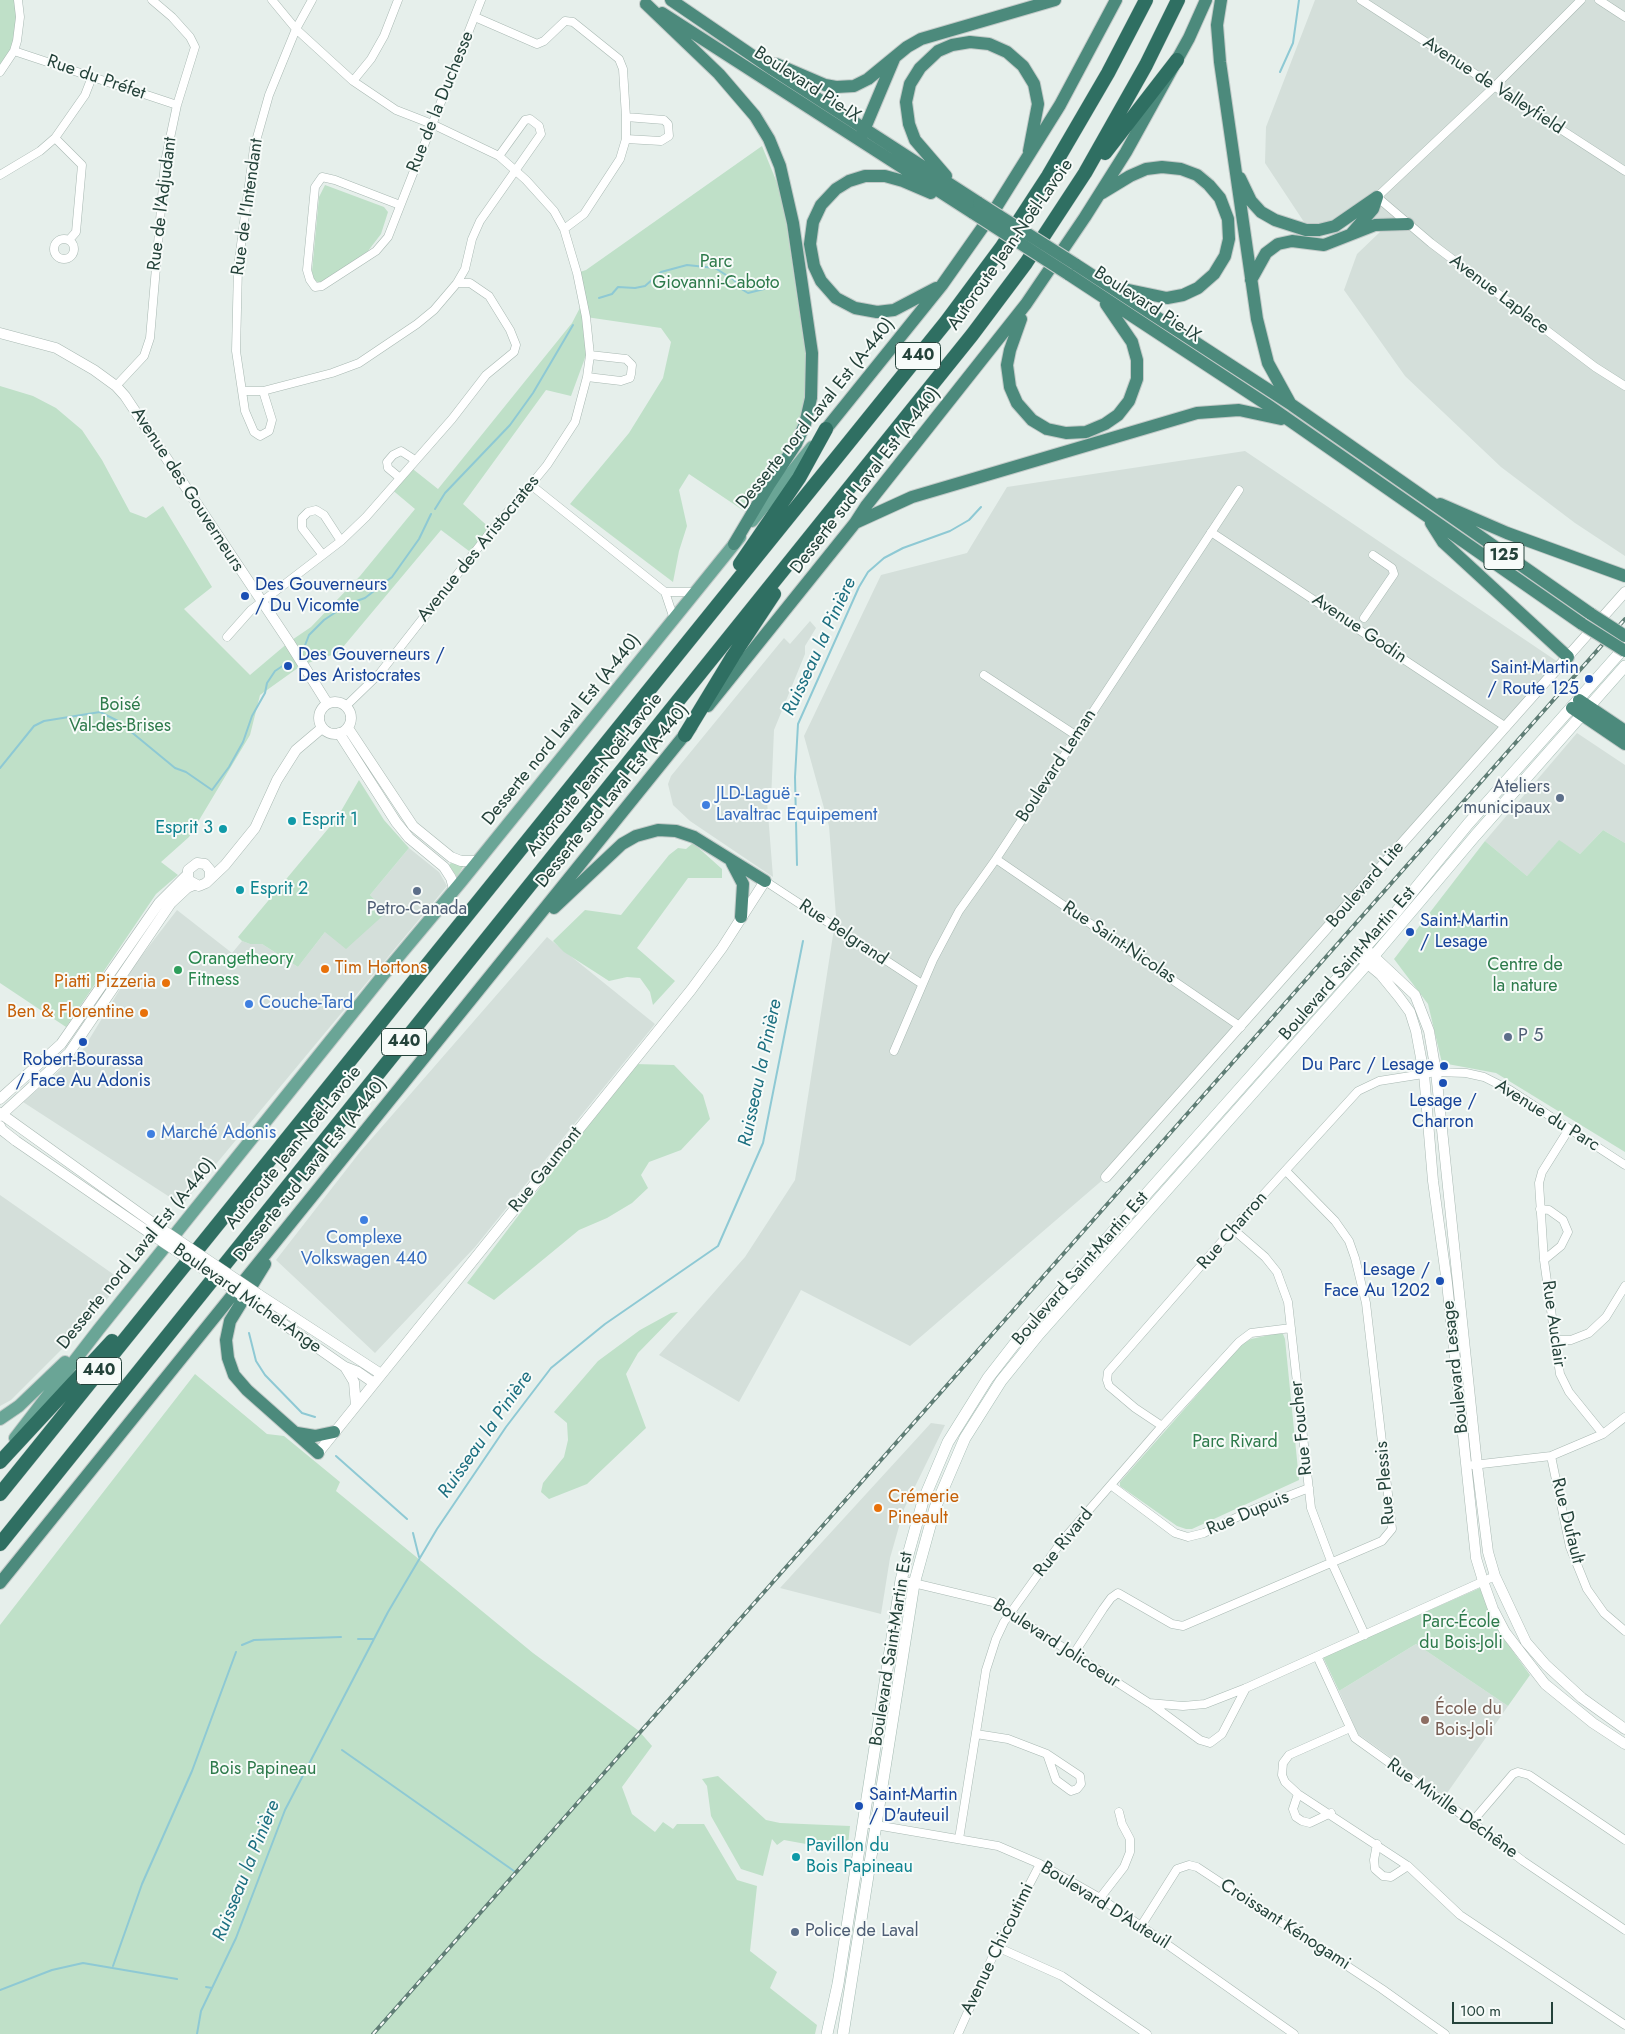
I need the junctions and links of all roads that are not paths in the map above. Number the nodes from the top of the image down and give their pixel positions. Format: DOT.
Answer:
graph roads {
  1 [pos="18,0"];
  2 [pos="152,0"];
  3 [pos="272,0"];
  4 [pos="285,0"];
  5 [pos="312,0"];
  6 [pos="398,0"];
  7 [pos="481,0"];
  8 [pos="671,0"];
  9 [pos="1055,0"];
  10 [pos="1116,0"];
  11 [pos="1146,0"];
  12 [pos="1178,0"];
  13 [pos="1206,0"];
  14 [pos="1220,0"];
  15 [pos="1361,0"];
  16 [pos="1581,0"];
  17 [pos="1598,0"];
  18 [pos="644,2"];
  19 [pos="280,8"];
  20 [pos="475,17"];
  21 [pos="1625,17"];
  22 [pos="296,29"];
  23 [pos="14,51"];
  24 [pos="743,51"];
  25 [pos="894,59"];
  26 [pos="1177,60"];
  27 [pos="0,72"];
  28 [pos="92,77"];
  29 [pos="353,81"];
  30 [pos="1494,86"];
  31 [pos="177,105"];
  32 [pos="626,117"];
  33 [pos="432,124"];
  34 [pos="865,128"];
  35 [pos="55,138"];
  36 [pos="626,139"];
  37 [pos="860,140"];
  38 [pos="499,156"];
  39 [pos="1026,163"];
  40 [pos="1235,166"];
  41 [pos="515,169"];
  42 [pos="1625,171"];
  43 [pos="0,175"];
  44 [pos="955,187"];
  45 [pos="1100,194"];
  46 [pos="1377,197"];
  47 [pos="1066,203"];
  48 [pos="400,205"];
  49 [pos="973,209"];
  50 [pos="1408,224"];
  51 [pos="564,229"];
  52 [pos="1352,234"];
  53 [pos="69,240"];
  54 [pos="1071,269"];
  55 [pos="1251,280"];
  56 [pos="457,284"];
  57 [pos="942,285"];
  58 [pos="1108,285"];
  59 [pos="1100,296"];
  60 [pos="1026,304"];
  61 [pos="0,334"];
  62 [pos="590,355"];
  63 [pos="587,377"];
  64 [pos="116,386"];
  65 [pos="1625,386"];
  66 [pos="243,391"];
  67 [pos="263,391"];
  68 [pos="1292,406"];
  69 [pos="1287,420"];
  70 [pos="826,429"];
  71 [pos="415,460"];
  72 [pos="400,478"];
  73 [pos="531,485"];
  74 [pos="1239,490"];
  75 [pos="1419,496"];
  76 [pos="1427,517"];
  77 [pos="855,523"];
  78 [pos="1211,532"];
  79 [pos="808,540"];
  80 [pos="341,541"];
  81 [pos="734,544"];
  82 [pos="322,554"];
  83 [pos="1373,555"];
  84 [pos="1625,576"];
  85 [pos="665,592"];
  86 [pos="695,592"];
  87 [pos="1625,592"];
  88 [pos="261,602"];
  89 [pos="674,618"];
  90 [pos="1364,618"];
  91 [pos="694,633"];
  92 [pos="1625,636"];
  93 [pos="227,637"];
  94 [pos="1625,647"];
  95 [pos="1625,652"];
  96 [pos="1568,657"];
  97 [pos="1625,666"];
  98 [pos="984,675"];
  99 [pos="327,704"];
  100 [pos="346,706"];
  101 [pos="1580,708"];
  102 [pos="1506,727"];
  103 [pos="322,728"];
  104 [pos="343,730"];
  105 [pos="1625,731"];
  106 [pos="685,735"];
  107 [pos="1077,736"];
  108 [pos="1625,744"];
  109 [pos="229,857"];
  110 [pos="996,859"];
  111 [pos="478,861"];
  112 [pos="730,861"];
  113 [pos="204,864"];
  114 [pos="187,875"];
  115 [pos="210,878"];
  116 [pos="765,881"];
  117 [pos="194,885"];
  118 [pos="454,889"];
  119 [pos="741,917"];
  120 [pos="526,932"];
  121 [pos="1361,951"];
  122 [pos="1371,960"];
  123 [pos="922,984"];
  124 [pos="1241,1026"];
  125 [pos="894,1051"];
  126 [pos="1436,1072"];
  127 [pos="1424,1074"];
  128 [pos="0,1099"];
  129 [pos="0,1114"];
  130 [pos="0,1126"];
  131 [pos="1569,1129"];
  132 [pos="1625,1165"];
  133 [pos="1286,1172"];
  134 [pos="1106,1177"];
  135 [pos="1540,1208"];
  136 [pos="1234,1230"];
  137 [pos="157,1232"];
  138 [pos="279,1240"];
  139 [pos="198,1249"];
  140 [pos="1544,1260"];
  141 [pos="1625,1286"];
  142 [pos="255,1298"];
  143 [pos="1291,1328"];
  144 [pos="99,1329"];
  145 [pos="1554,1340"];
  146 [pos="346,1367"];
  147 [pos="381,1374"];
  148 [pos="374,1383"];
  149 [pos="356,1406"];
  150 [pos="1625,1417"];
  151 [pos="0,1419"];
  152 [pos="1162,1426"];
  153 [pos="334,1432"];
  154 [pos="295,1433"];
  155 [pos="1603,1434"];
  156 [pos="318,1453"];
  157 [pos="1551,1456"];
  158 [pos="0,1457"];
  159 [pos="0,1462"];
  160 [pos="1472,1465"];
  161 [pos="1112,1486"];
  162 [pos="1309,1488"];
  163 [pos="0,1494"];
  164 [pos="0,1544"];
  165 [pos="1331,1561"];
  166 [pos="1495,1576"];
  167 [pos="901,1580"];
  168 [pos="1483,1581"];
  169 [pos="0,1583"];
  170 [pos="914,1584"];
  171 [pos="1010,1613"];
  172 [pos="1625,1631"];
  173 [pos="1365,1635"];
  174 [pos="1074,1655"];
  175 [pos="1317,1656"];
  176 [pos="1246,1688"];
  177 [pos="1149,1703"];
  178 [pos="1350,1728"];
  179 [pos="1625,1729"];
  180 [pos="976,1734"];
  181 [pos="1625,1744"];
  182 [pos="1047,1754"];
  183 [pos="1298,1794"];
  184 [pos="1119,1812"];
  185 [pos="1330,1814"];
  186 [pos="1472,1822"];
  187 [pos="864,1823"];
  188 [pos="877,1825"];
  189 [pos="959,1839"];
  190 [pos="1625,1840"];
  191 [pos="1377,1844"];
  192 [pos="1040,1864"];
  193 [pos="1408,1866"];
  194 [pos="867,1890"];
  195 [pos="853,1893"];
  196 [pos="1100,1898"];
  197 [pos="1141,1926"];
  198 [pos="1625,1930"];
  199 [pos="997,1947"];
  200 [pos="849,1953"];
  201 [pos="1625,2025"];
  202 [pos="1288,2032"];
  203 [pos="827,2034"];
  204 [pos="843,2034"];
  205 [pos="958,2034"];
  206 [pos="1147,2034"];
  207 [pos="1445,2034"];
  1 -- 23 [label="street"];
  2 -- 31 [label="street, Rue de l'Adjudant"];
  3 -- 19 [label="street, Avenue des Aristocrates"];
  4 -- 19 [label="street"];
  5 -- 22 [label="street"];
  6 -- 29 [label="street"];
  7 -- 20 [label="street, Rue de la Duchesse"];
  8 -- 24 [label="highway, Boulevard Pie-IX"];
  9 -- 25 [label="highway"];
  10 -- 39 [label="highway, Desserte nord Laval Est (A-440)"];
  11 -- 91 [label="highway, Autoroute Jean-Noël-Lavoie / 440"];
  12 -- 47 [label="highway, Autoroute Jean-Noël-Lavoie / 440"];
  13 -- 26 [label="highway, Desserte sud Laval Est (A-440)"];
  14 -- 40 [label="highway"];
  15 -- 30 [label="street, Avenue de Valleyfield"];
  16 -- 30 [label="street"];
  17 -- 21 [label="street"];
  18 -- 37 [label="highway, Boulevard Pie-IX"];
  18 -- 81 [label="highway"];
  19 -- 22 [label="street, Avenue des Aristocrates"];
  20 -- 32 [label="street"];
  20 -- 33 [label="street, Rue de la Duchesse"];
  22 -- 29 [label="street, Avenue des Aristocrates"];
  22 -- 66 [label="street, Rue de l'Intendant"];
  23 -- 27 [label="street"];
  23 -- 28 [label="street, Rue du Préfet"];
  24 -- 25 [label="highway"];
  24 -- 34 [label="highway, Boulevard Pie-IX"];
  25 -- 34 [label="highway"];
  26 -- 45 [label="highway, Desserte sud Laval Est (A-440)"];
  26 -- 47 [label="highway"];
  28 -- 31 [label="street, Rue du Préfet"];
  28 -- 35 [label="street"];
  29 -- 33 [label="street, Avenue des Aristocrates"];
  30 -- 42 [label="street, Avenue de Valleyfield"];
  30 -- 46 [label="street"];
  31 -- 64 [label="street, Rue de l'Adjudant"];
  32 -- 36 [label="street"];
  32 -- 36 [label="street"];
  33 -- 38 [label="street, Avenue des Aristocrates"];
  33 -- 48 [label="street, Rue de la Duchesse"];
  34 -- 37 [label="highway"];
  34 -- 44 [label="highway, Boulevard Pie-IX"];
  35 -- 43 [label="street"];
  35 -- 53 [label="street"];
  36 -- 51 [label="street"];
  37 -- 49 [label="highway, Boulevard Pie-IX / 125"];
  38 -- 41 [label="street, Avenue des Aristocrates"];
  38 -- 41 [label="street"];
  39 -- 44 [label="highway"];
  39 -- 57 [label="highway, Desserte nord Laval Est (A-440)"];
  40 -- 46 [label="highway"];
  40 -- 55 [label="highway"];
  41 -- 51 [label="street, Avenue des Aristocrates"];
  41 -- 56 [label="street"];
  44 -- 49 [label="highway, Boulevard Pie-IX"];
  45 -- 58 [label="highway"];
  45 -- 60 [label="highway, Desserte sud Laval Est (A-440)"];
  46 -- 50 [label="street, Avenue Laplace"];
  46 -- 52 [label="highway"];
  47 -- 79 [label="highway, Autoroute Jean-Noël-Lavoie / 440"];
  48 -- 48 [label="street, Rue de la Duchesse"];
  49 -- 54 [label="highway, Boulevard Pie-IX / 125, bridge"];
  49 -- 57 [label="highway"];
  50 -- 52 [label="highway"];
  50 -- 65 [label="street, Avenue Laplace"];
  51 -- 62 [label="street, Avenue des Aristocrates"];
  52 -- 55 [label="highway"];
  54 -- 58 [label="highway, Boulevard Pie-IX"];
  54 -- 59 [label="highway, Boulevard Pie-IX / 125"];
  55 -- 68 [label="highway"];
  56 -- 67 [label="street"];
  56 -- 71 [label="street"];
  57 -- 70 [label="highway, Desserte nord Laval Est (A-440)"];
  58 -- 68 [label="highway, Boulevard Pie-IX"];
  59 -- 60 [label="highway"];
  59 -- 69 [label="highway, Boulevard Pie-IX / 125"];
  60 -- 77 [label="highway, Desserte sud Laval Est (A-440)"];
  61 -- 64 [label="street, Avenue des Gouverneurs"];
  62 -- 63 [label="street, Avenue des Aristocrates"];
  62 -- 63 [label="street"];
  63 -- 73 [label="street, Avenue des Aristocrates"];
  64 -- 88 [label="street, Avenue des Gouverneurs"];
  66 -- 67 [label="street"];
  66 -- 67 [label="street, Rue de l'Intendant"];
  68 -- 75 [label="highway, Boulevard Pie-IX / 125"];
  69 -- 76 [label="highway, Boulevard Pie-IX / 125"];
  69 -- 77 [label="highway"];
  70 -- 81 [label="main road, Desserte nord Laval Est (A-440)"];
  70 -- 91 [label="highway"];
  71 -- 72 [label="street"];
  71 -- 72 [label="street"];
  72 -- 80 [label="street"];
  73 -- 85 [label="street"];
  73 -- 100 [label="street, Avenue des Aristocrates"];
  74 -- 78 [label="street, Boulevard Leman"];
  75 -- 84 [label="highway"];
  75 -- 92 [label="highway, Boulevard Pie-IX / 125, bridge"];
  76 -- 95 [label="highway, Boulevard Pie-IX / 125, bridge"];
  76 -- 96 [label="highway"];
  77 -- 106 [label="highway, Desserte sud Laval Est (A-440)"];
  78 -- 102 [label="street, Avenue Godin"];
  78 -- 107 [label="street, Boulevard Leman"];
  79 -- 106 [label="highway"];
  79 -- 164 [label="highway, Autoroute Jean-Noël-Lavoie / 440"];
  80 -- 82 [label="street"];
  80 -- 82 [label="street"];
  81 -- 86 [label="main road, Desserte nord Laval Est (A-440)"];
  82 -- 88 [label="street"];
  83 -- 90 [label="street"];
  85 -- 86 [label="street"];
  85 -- 89 [label="street"];
  86 -- 89 [label="main road, Desserte nord Laval Est (A-440)"];
  87 -- 96 [label="street, Boulevard Lite"];
  88 -- 93 [label="street"];
  88 -- 99 [label="street, Avenue des Gouverneurs"];
  89 -- 111 [label="main road, Desserte nord Laval Est (A-440)"];
  91 -- 139 [label="highway, Autoroute Jean-Noël-Lavoie / 440"];
  94 -- 101 [label="main road, Boulevard Saint-Martin Est"];
  96 -- 102 [label="street, Boulevard Lite"];
  97 -- 101 [label="main road, Boulevard Saint-Martin Est"];
  98 -- 107 [label="street"];
  99 -- 100 [label="street"];
  99 -- 103 [label="street"];
  100 -- 104 [label="street"];
  101 -- 105 [label="highway"];
  101 -- 108 [label="highway"];
  101 -- 121 [label="main road, Boulevard Saint-Martin Est"];
  101 -- 122 [label="main road, Boulevard Saint-Martin Est"];
  102 -- 124 [label="street, Boulevard Lite"];
  103 -- 104 [label="street"];
  103 -- 109 [label="street"];
  104 -- 111 [label="street"];
  104 -- 118 [label="street"];
  106 -- 120 [label="highway, Desserte sud Laval Est (A-440)"];
  107 -- 110 [label="street, Boulevard Leman"];
  109 -- 113 [label="street"];
  109 -- 115 [label="street"];
  110 -- 123 [label="street, Boulevard Leman"];
  110 -- 124 [label="street, Rue Saint-Nicolas"];
  111 -- 118 [label="main road, Desserte nord Laval Est (A-440)"];
  112 -- 116 [label="highway"];
  112 -- 119 [label="highway"];
  112 -- 120 [label="highway"];
  113 -- 114 [label="street"];
  113 -- 115 [label="street"];
  114 -- 117 [label="street"];
  114 -- 128 [label="street"];
  115 -- 117 [label="street"];
  116 -- 119 [label="street, Rue Gaumont"];
  116 -- 123 [label="street, Rue Belgrand"];
  117 -- 129 [label="street"];
  118 -- 144 [label="main road, Desserte nord Laval Est (A-440)"];
  119 -- 147 [label="street, Rue Gaumont"];
  120 -- 138 [label="highway, Desserte sud Laval Est (A-440)"];
  121 -- 122 [label="street, Boulevard Lesage"];
  121 -- 167 [label="main road, Boulevard Saint-Martin Est"];
  122 -- 126 [label="street, Boulevard Lesage"];
  122 -- 127 [label="street, Boulevard Lesage"];
  122 -- 170 [label="main road, Boulevard Saint-Martin Est"];
  123 -- 125 [label="street, Boulevard Leman"];
  124 -- 134 [label="street, Boulevard Lite"];
  126 -- 127 [label="street, Rue Charron"];
  126 -- 131 [label="street, Avenue du Parc"];
  126 -- 160 [label="street, Boulevard Lesage"];
  127 -- 133 [label="street, Rue Charron"];
  127 -- 160 [label="street, Boulevard Lesage"];
  129 -- 137 [label="street, Boulevard Michel-Ange"];
  130 -- 137 [label="street, Boulevard Michel-Ange"];
  131 -- 132 [label="street, Avenue du Parc"];
  131 -- 135 [label="street, Rue Auclair"];
  133 -- 136 [label="street, Rue Charron"];
  133 -- 165 [label="street, Rue Plessis"];
  135 -- 140 [label="street, Rue Auclair"];
  135 -- 140 [label="street, Rue Auclair"];
  136 -- 143 [label="street, Rue Foucher"];
  136 -- 152 [label="street, Rue Charron"];
  137 -- 142 [label="street, Boulevard Michel-Ange, bridge"];
  138 -- 154 [label="highway"];
  138 -- 169 [label="highway, Desserte sud Laval Est (A-440)"];
  139 -- 159 [label="highway"];
  139 -- 163 [label="highway, Autoroute Jean-Noël-Lavoie / 440"];
  140 -- 145 [label="street, Rue Auclair"];
  141 -- 145 [label="street"];
  142 -- 146 [label="street, Boulevard Michel-Ange"];
  142 -- 147 [label="street, Boulevard Michel-Ange"];
  143 -- 152 [label="street, Rue Rivard"];
  143 -- 162 [label="street, Rue Foucher"];
  144 -- 151 [label="main road"];
  144 -- 158 [label="main road, Desserte nord Laval Est (A-440)"];
  145 -- 155 [label="street, Rue Auclair"];
  146 -- 148 [label="street, Boulevard Michel-Ange"];
  146 -- 149 [label="street"];
  147 -- 148 [label="street, Rue Gaumont"];
  148 -- 149 [label="street, Rue Gaumont"];
  149 -- 153 [label="street, Rue Gaumont"];
  150 -- 155 [label="street"];
  152 -- 161 [label="street, Rue Rivard"];
  153 -- 154 [label="highway"];
  153 -- 156 [label="street, Rue Gaumont"];
  154 -- 156 [label="highway"];
  155 -- 157 [label="street"];
  157 -- 160 [label="street"];
  157 -- 172 [label="street, Rue Dufault"];
  160 -- 166 [label="street, Boulevard Lesage"];
  160 -- 168 [label="street, Boulevard Lesage"];
  161 -- 162 [label="street, Rue Dupuis"];
  161 -- 171 [label="street, Rue Rivard"];
  162 -- 165 [label="street, Rue Foucher"];
  165 -- 173 [label="street, Rue Foucher"];
  165 -- 174 [label="street, Rue Plessis"];
  166 -- 168 [label="street, Boulevard Jolicoeur"];
  166 -- 179 [label="street, Boulevard Lesage"];
  167 -- 170 [label="street, Boulevard Jolicoeur"];
  167 -- 187 [label="main road, Boulevard Saint-Martin Est"];
  168 -- 173 [label="street, Boulevard Jolicoeur"];
  168 -- 181 [label="street, Boulevard Lesage"];
  170 -- 171 [label="street, Boulevard Jolicoeur"];
  170 -- 188 [label="main road, Boulevard Saint-Martin Est"];
  171 -- 174 [label="street, Boulevard Jolicoeur"];
  171 -- 180 [label="street, Rue Rivard"];
  173 -- 175 [label="street, Boulevard Jolicoeur"];
  174 -- 177 [label="street, Boulevard Jolicoeur"];
  175 -- 176 [label="street, Boulevard Jolicoeur"];
  175 -- 178 [label="street, Rue Miville Déchêne"];
  176 -- 177 [label="street, Boulevard Jolicoeur"];
  176 -- 177 [label="street, Boulevard Jolicoeur"];
  178 -- 183 [label="street"];
  178 -- 186 [label="street, Rue Miville Déchêne"];
  180 -- 182 [label="street"];
  180 -- 189 [label="street, Rue Rivard"];
  182 -- 182 [label="street"];
  183 -- 185 [label="street"];
  183 -- 185 [label="street"];
  184 -- 196 [label="street"];
  185 -- 191 [label="street"];
  186 -- 190 [label="street"];
  186 -- 198 [label="street, Rue Miville Déchêne"];
  187 -- 188 [label="street, Boulevard D'Auteuil"];
  187 -- 195 [label="main road, Boulevard Saint-Martin Est"];
  188 -- 189 [label="street, Boulevard D'Auteuil"];
  188 -- 194 [label="main road, Boulevard Saint-Martin Est"];
  189 -- 192 [label="street, Boulevard D'Auteuil"];
  191 -- 193 [label="street"];
  191 -- 193 [label="street"];
  192 -- 196 [label="street, Boulevard D'Auteuil"];
  192 -- 199 [label="street, Avenue Chicoutimi"];
  193 -- 201 [label="street"];
  194 -- 195 [label="main road"];
  194 -- 200 [label="main road, Boulevard Saint-Martin Est"];
  195 -- 200 [label="main road, Boulevard Saint-Martin Est"];
  196 -- 197 [label="street, Boulevard D'Auteuil"];
  197 -- 202 [label="street, Boulevard D'Auteuil"];
  197 -- 207 [label="street, Croissant Kénogami"];
  199 -- 205 [label="street, Avenue Chicoutimi"];
  199 -- 206 [label="street"];
  200 -- 203 [label="main road, Boulevard Saint-Martin Est"];
  200 -- 204 [label="main road, Boulevard Saint-Martin Est"];
}
